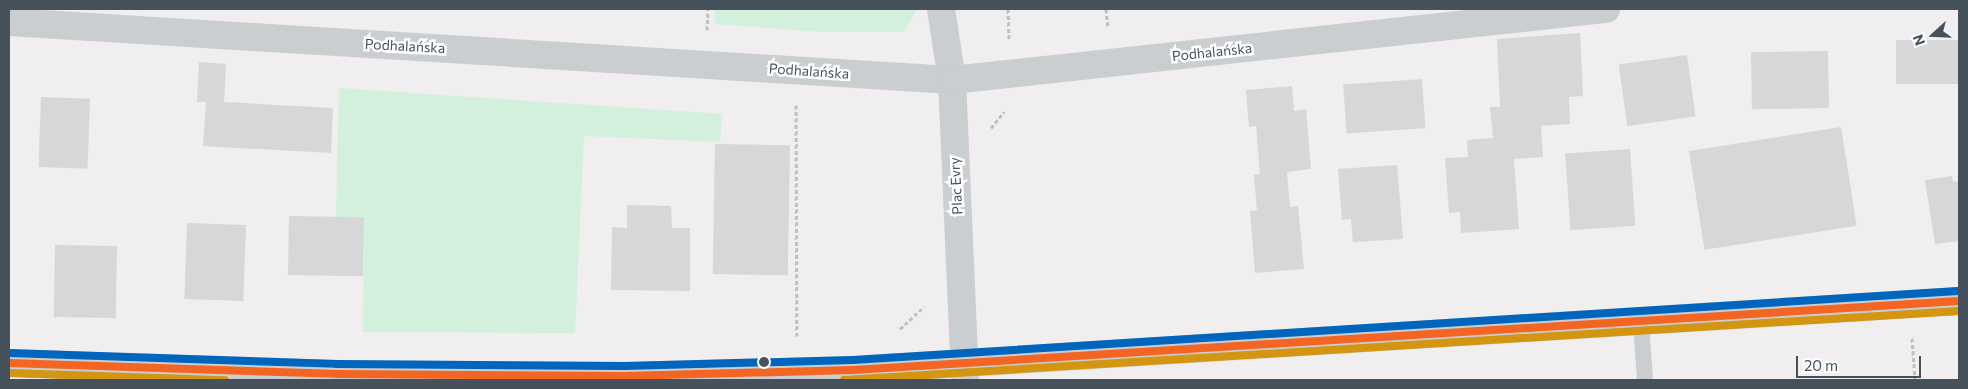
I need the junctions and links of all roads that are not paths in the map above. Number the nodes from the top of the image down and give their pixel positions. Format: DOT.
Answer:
graph roads {
  1 [pos="941,9"];
  2 [pos="1599,9"];
  3 [pos="1606,9"];
  4 [pos="9,22"];
  5 [pos="952,80"];
  6 [pos="1959,301"];
  7 [pos="1641,323"];
  8 [pos="9,363"];
  9 [pos="965,372"];
  10 [pos="337,377"];
  11 [pos="624,378"];
  12 [pos="1645,380"];
  1 -- 5 [label="street, Plac Evry"];
  2 -- 3 [label="street, Podhalańska"];
  2 -- 5 [label="street, Podhalańska"];
  4 -- 5 [label="street, Podhalańska"];
  5 -- 9 [label="street, Plac Evry"];
  6 -- 7 [label="street"];
  7 -- 9 [label="street"];
  7 -- 12 [label="lane"];
  8 -- 10 [label="street"];
  9 -- 11 [label="street"];
  10 -- 11 [label="street"];
}
